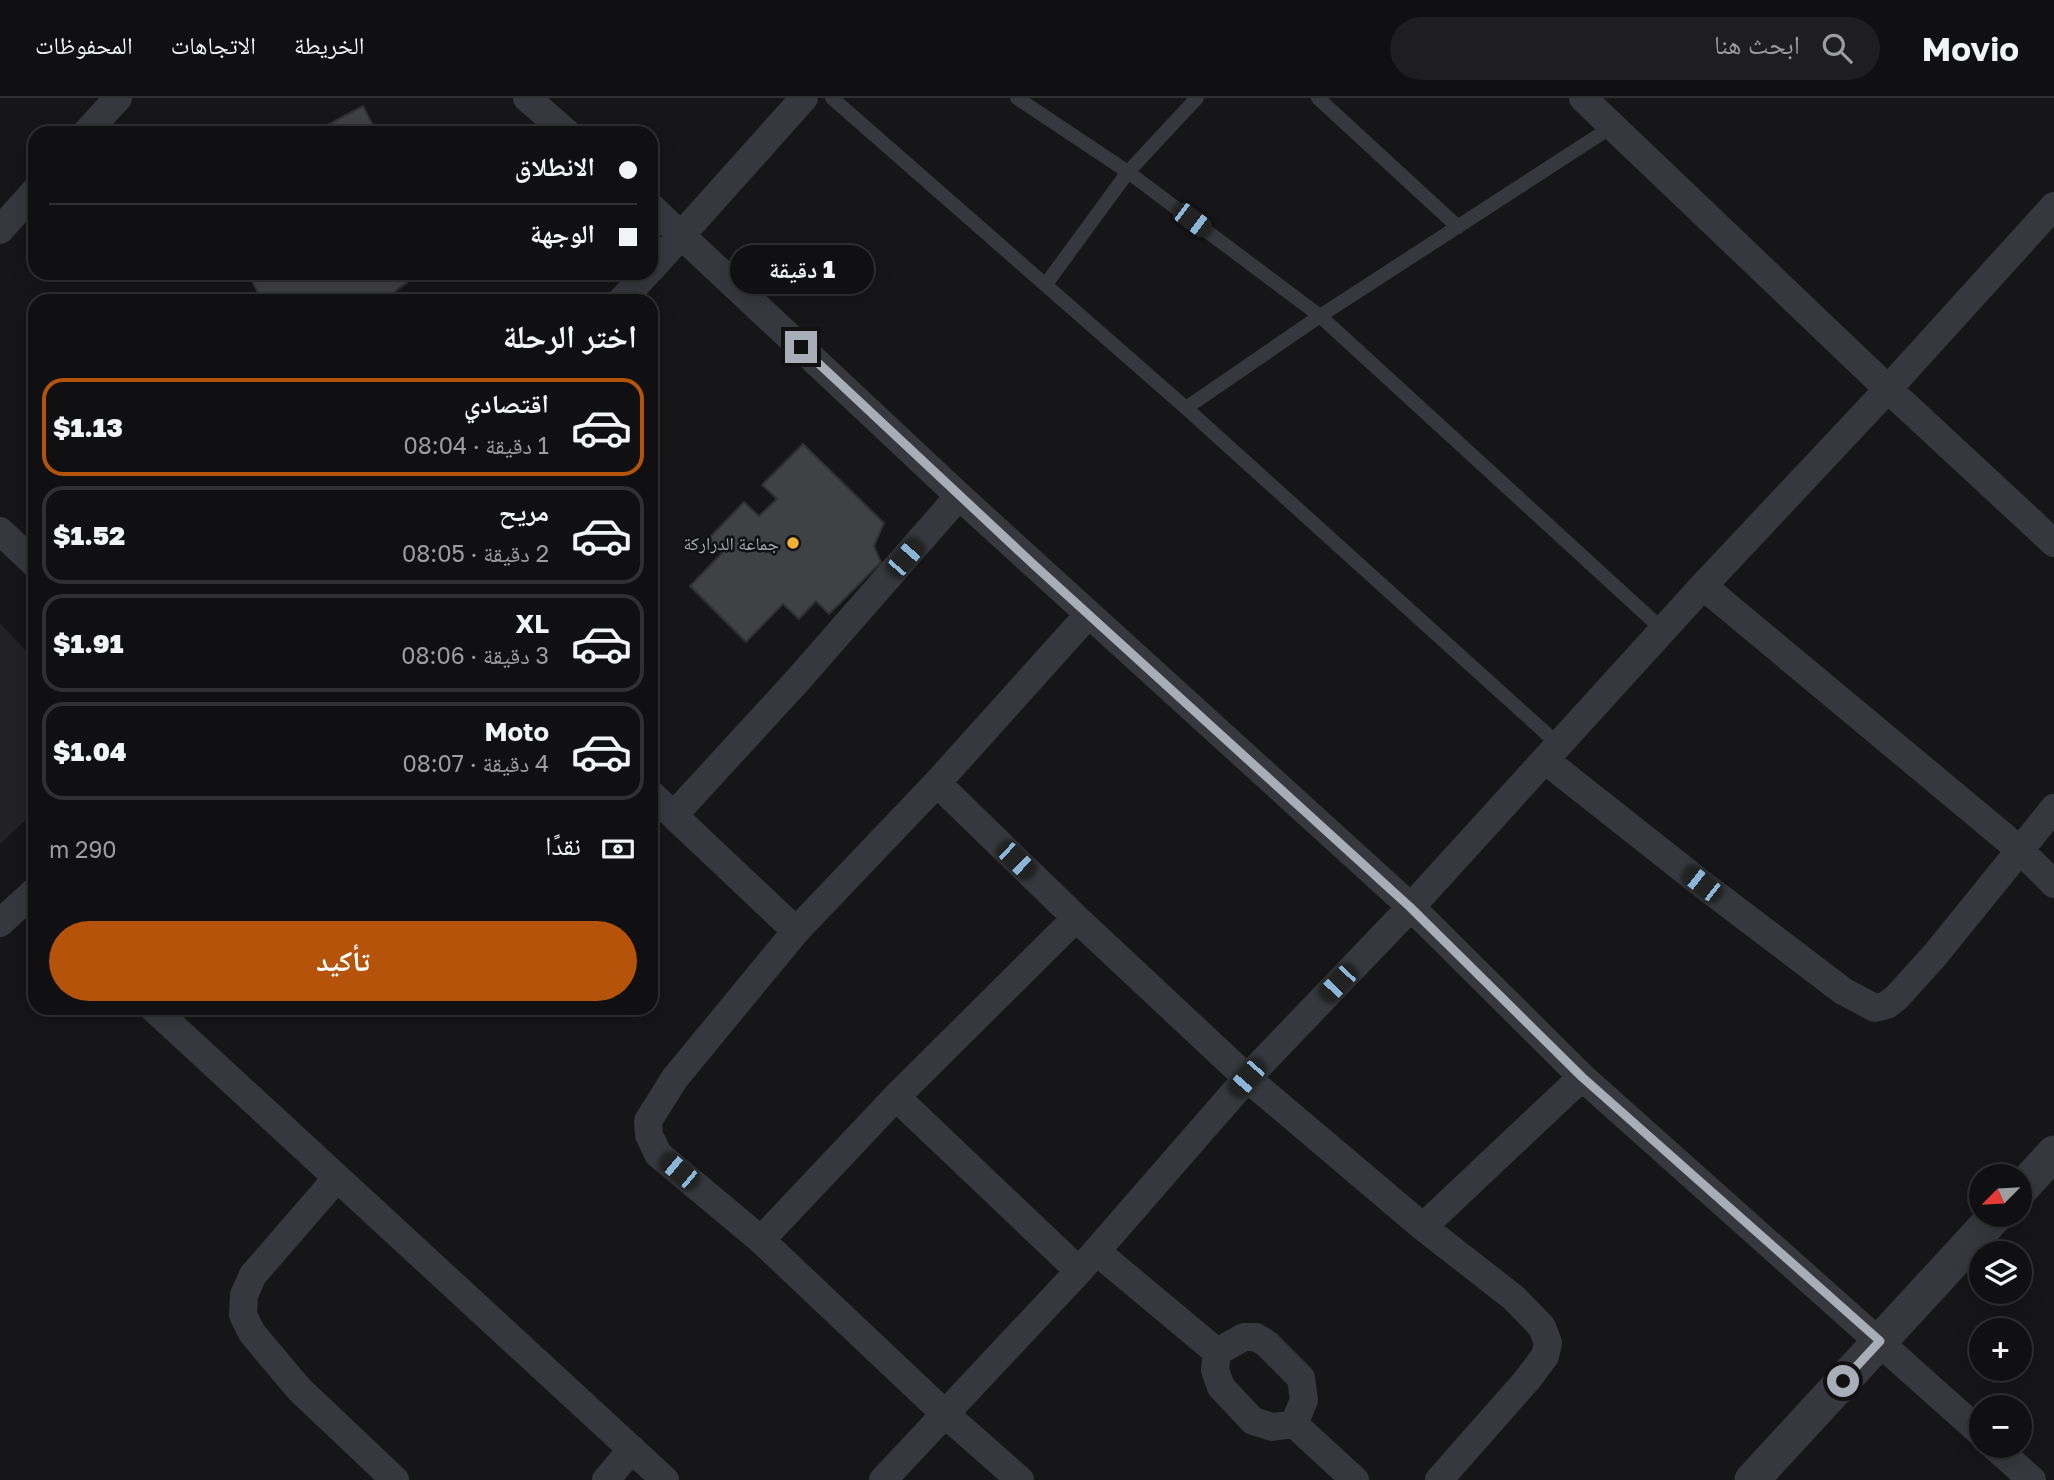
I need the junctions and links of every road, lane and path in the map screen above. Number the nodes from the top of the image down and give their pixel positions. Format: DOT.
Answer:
graph roads {
  1 [pos="118,98"];
  2 [pos="527,98"];
  3 [pos="804,98"];
  4 [pos="832,98"];
  5 [pos="1017,98"];
  6 [pos="1198,98"];
  7 [pos="1318,98"];
  8 [pos="1583,98"];
  9 [pos="92,126"];
  10 [pos="559,126"];
  11 [pos="1613,126"];
  12 [pos="1128,172"];
  13 [pos="28,199"];
  14 [pos="2054,206"];
  15 [pos="658,213"];
  16 [pos="1458,226"];
  17 [pos="0,230"];
  18 [pos="683,235"];
  19 [pos="658,262"];
  20 [pos="640,280"];
  21 [pos="1046,284"];
  22 [pos="628,294"];
  23 [pos="1320,316"];
  24 [pos="1888,389"];
  25 [pos="1186,408"];
  26 [pos="959,496"];
  27 [pos="0,531"];
  28 [pos="2054,543"];
  29 [pos="28,557"];
  30 [pos="1703,586"];
  31 [pos="1088,615"];
  32 [pos="1663,629"];
  33 [pos="1552,752"];
  34 [pos="937,783"];
  35 [pos="658,800"];
  36 [pos="2054,808"];
  37 [pos="674,815"];
  38 [pos="2020,850"];
  39 [pos="2054,884"];
  40 [pos="28,899"];
  41 [pos="1410,907"];
  42 [pos="1076,918"];
  43 [pos="0,923"];
  44 [pos="796,931"];
  45 [pos="161,1015"];
  46 [pos="1582,1077"];
  47 [pos="1247,1078"];
  48 [pos="896,1097"];
  49 [pos="2054,1153"];
  50 [pos="2032,1177"];
  51 [pos="337,1178"];
  52 [pos="1423,1227"];
  53 [pos="1985,1227"];
  54 [pos="761,1240"];
  55 [pos="1088,1261"];
  56 [pos="1880,1341"];
  57 [pos="1217,1352"];
  58 [pos="944,1413"];
  59 [pos="1969,1422"];
  60 [pos="1294,1424"];
  61 [pos="632,1449"];
  62 [pos="2007,1458"];
  63 [pos="395,1480"];
  64 [pos="606,1480"];
  65 [pos="665,1480"];
  66 [pos="883,1480"];
  67 [pos="1020,1480"];
  68 [pos="1355,1480"];
  69 [pos="1438,1480"];
  70 [pos="1752,1480"];
  71 [pos="2032,1480"];
  1 -- 9 [label="street"];
  2 -- 10 [label="street"];
  3 -- 18 [label="street"];
  4 -- 21 [label="lane"];
  5 -- 12 [label="lane"];
  6 -- 12 [label="lane"];
  7 -- 16 [label="lane"];
  8 -- 11 [label="street"];
  11 -- 16 [label="lane"];
  11 -- 24 [label="street"];
  12 -- 21 [label="lane"];
  12 -- 23 [label="lane"];
  13 -- 17 [label="street"];
  14 -- 24 [label="street"];
  15 -- 18 [label="street"];
  16 -- 23 [label="lane"];
  18 -- 19 [label="street"];
  18 -- 26 [label="street"];
  20 -- 22 [label="street"];
  21 -- 25 [label="lane"];
  23 -- 25 [label="lane"];
  23 -- 32 [label="lane"];
  24 -- 28 [label="street"];
  24 -- 30 [label="street"];
  25 -- 33 [label="lane"];
  26 -- 31 [label="street"];
  26 -- 37 [label="street"];
  27 -- 29 [label="street"];
  30 -- 32 [label="street"];
  30 -- 38 [label="street"];
  31 -- 34 [label="street"];
  31 -- 41 [label="street"];
  32 -- 33 [label="street"];
  33 -- 38 [label="street"];
  33 -- 41 [label="street"];
  34 -- 42 [label="street"];
  34 -- 44 [label="street"];
  35 -- 37 [label="street"];
  36 -- 38 [label="street"];
  37 -- 44 [label="street"];
  38 -- 39 [label="street"];
  40 -- 43 [label="street"];
  41 -- 46 [label="street"];
  41 -- 47 [label="street"];
  42 -- 47 [label="street"];
  42 -- 48 [label="street"];
  44 -- 54 [label="street"];
  45 -- 51 [label="street"];
  46 -- 52 [label="street"];
  46 -- 56 [label="street"];
  47 -- 52 [label="street"];
  47 -- 55 [label="street"];
  48 -- 54 [label="street"];
  48 -- 55 [label="street"];
  49 -- 50 [label="street"];
  51 -- 61 [label="street"];
  51 -- 63 [label="street"];
  52 -- 69 [label="street"];
  53 -- 56 [label="street"];
  54 -- 58 [label="street"];
  55 -- 57 [label="street"];
  55 -- 58 [label="street"];
  56 -- 59 [label="street"];
  56 -- 70 [label="street"];
  57 -- 60 [label="street"];
  57 -- 60 [label="street"];
  58 -- 66 [label="street"];
  58 -- 67 [label="street"];
  60 -- 68 [label="street"];
  61 -- 64 [label="street"];
  61 -- 65 [label="street"];
  62 -- 71 [label="street"];
}
